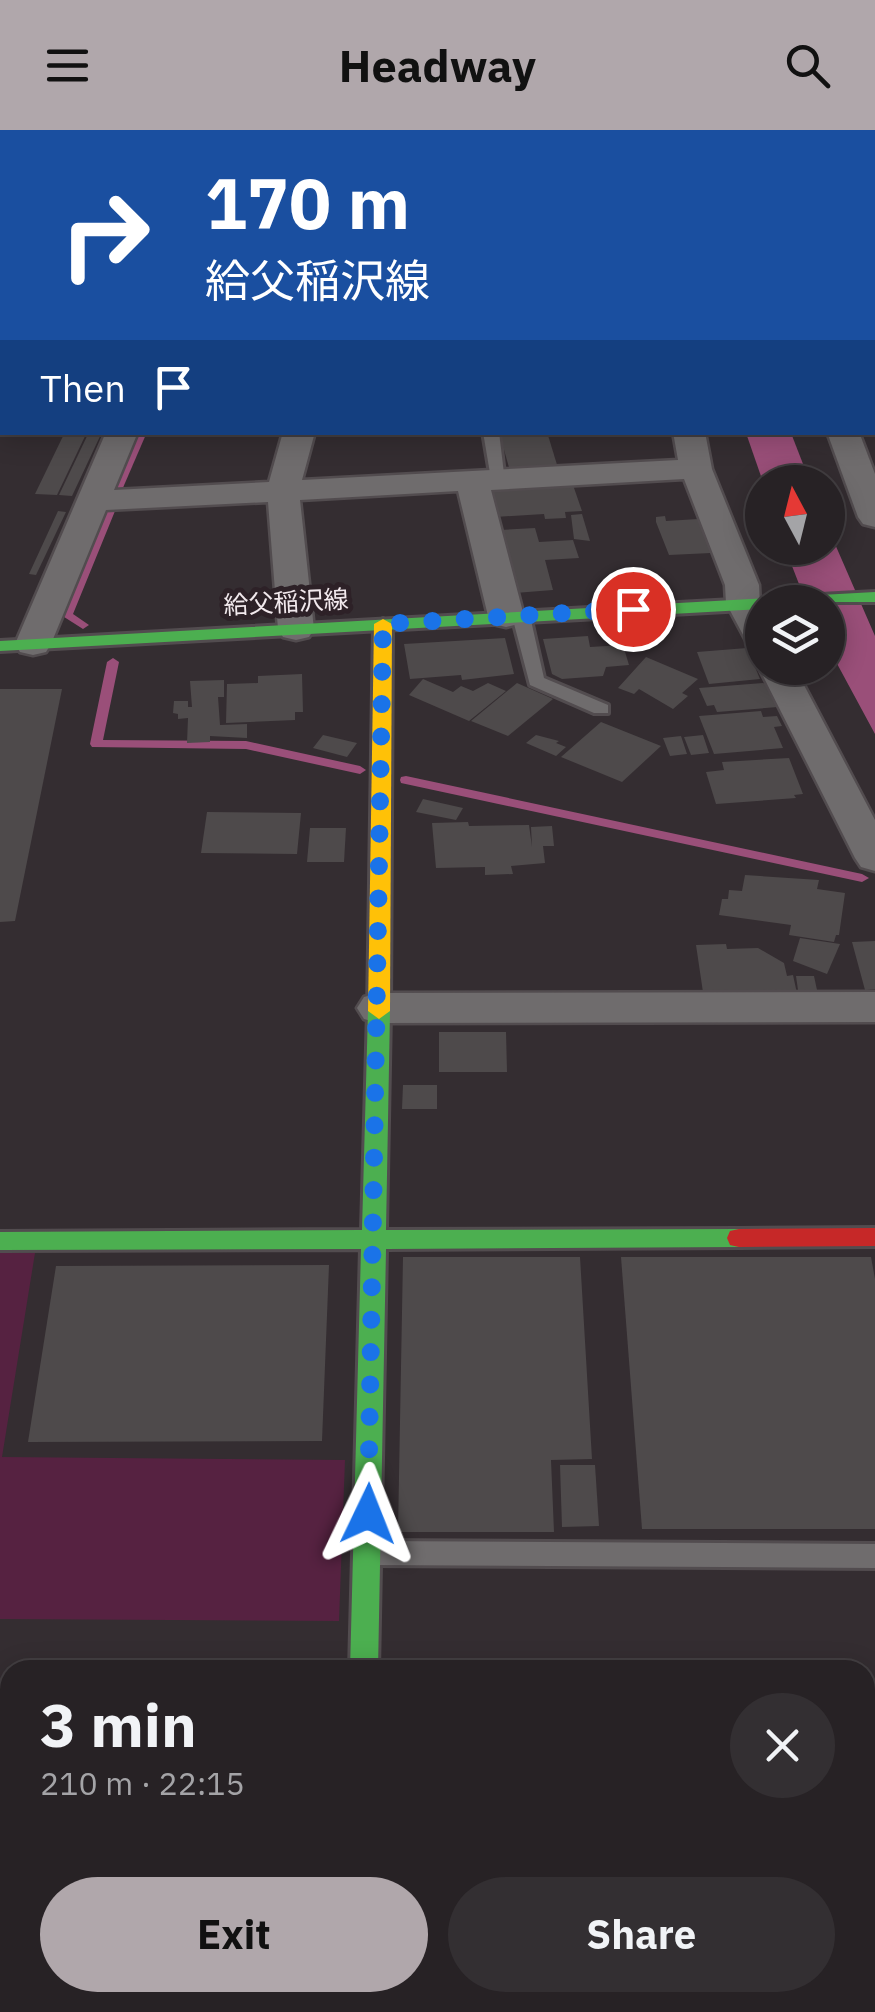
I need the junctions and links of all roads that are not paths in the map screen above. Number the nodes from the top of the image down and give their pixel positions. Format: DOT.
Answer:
graph roads {
  1 [pos="121,435"];
  2 [pos="297,435"];
  3 [pos="490,435"];
  4 [pos="690,435"];
  5 [pos="843,435"];
  6 [pos="696,469"];
  7 [pos="486,480"];
  8 [pos="283,491"];
  9 [pos="92,502"];
  10 [pos="875,517"];
  11 [pos="745,590"];
  12 [pos="875,597"];
  13 [pos="845,598"];
  14 [pos="745,602"];
  15 [pos="514,616"];
  16 [pos="383,624"];
  17 [pos="296,629"];
  18 [pos="16,645"];
  19 [pos="787,685"];
  20 [pos="602,709"];
  21 [pos="875,858"];
  22 [pos="875,1006"];
  23 [pos="379,1008"];
  24 [pos="875,1237"];
  25 [pos="376,1240"];
  26 [pos="0,1242"];
  27 [pos="368,1553"];
  28 [pos="875,1556"];
  29 [pos="364,1660"];
  1 -- 9 [label="street"];
  2 -- 8 [label="street"];
  3 -- 7 [label="lane"];
  4 -- 6 [label="street"];
  5 -- 10 [label="street"];
  6 -- 7 [label="street"];
  6 -- 11 [label="street"];
  7 -- 8 [label="street"];
  7 -- 15 [label="street"];
  8 -- 9 [label="street"];
  8 -- 17 [label="street"];
  9 -- 18 [label="street"];
  12 -- 13 [label="street, 給父稲沢線"];
  14 -- 15 [label="street, 給父稲沢線"];
  15 -- 16 [label="street, 給父稲沢線"];
  15 -- 20 [label="lane"];
  16 -- 17 [label="street, 給父稲沢線"];
  16 -- 23 [label="street"];
  17 -- 18 [label="street, 給父稲沢線"];
  19 -- 21 [label="street"];
  22 -- 23 [label="street"];
  23 -- 25 [label="street"];
  24 -- 25 [label="street"];
  25 -- 26 [label="street"];
  25 -- 27 [label="street"];
  27 -- 28 [label="lane"];
  27 -- 29 [label="street"];
}
